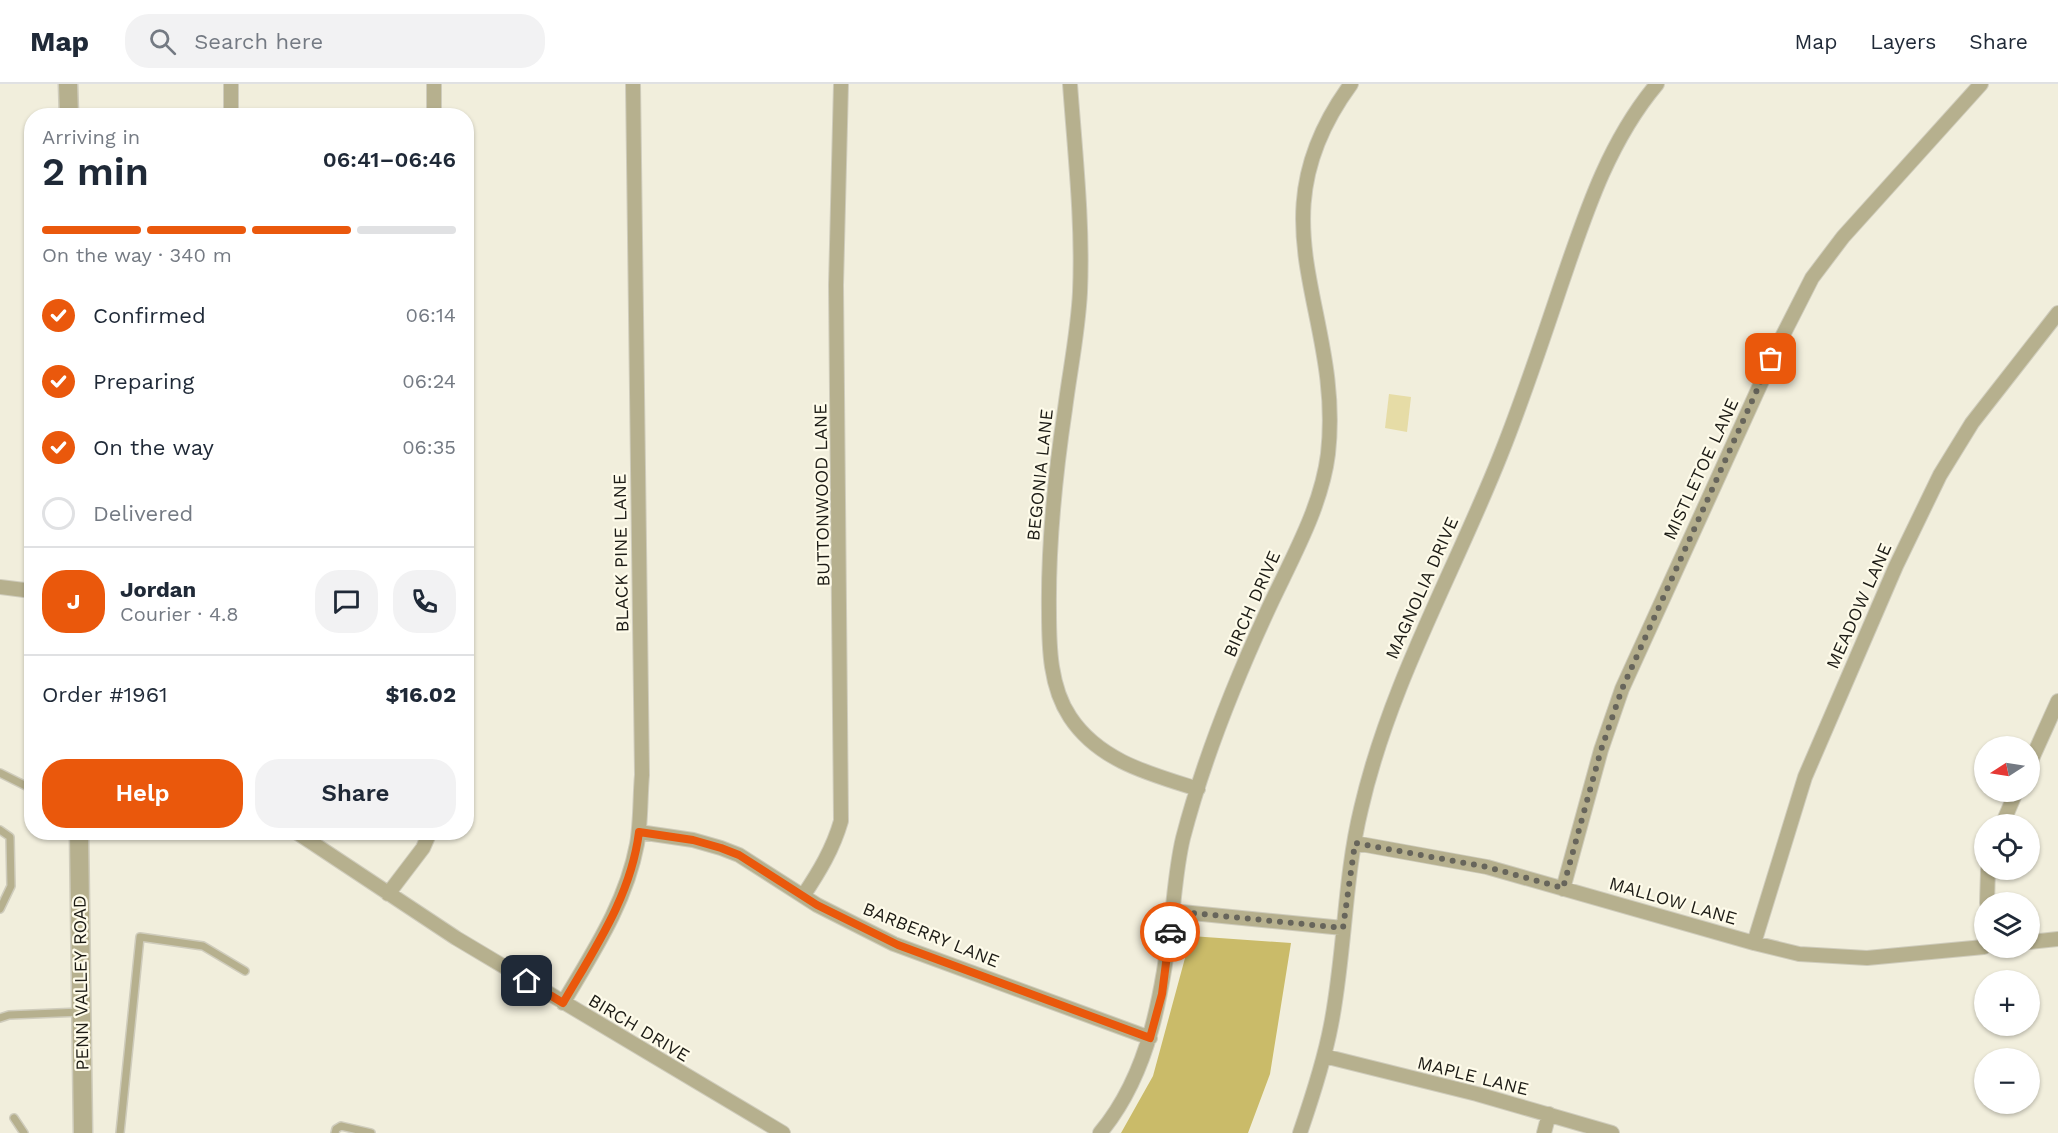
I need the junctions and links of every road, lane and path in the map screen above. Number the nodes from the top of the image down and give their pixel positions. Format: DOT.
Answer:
graph roads {
  1 [pos="68,84"];
  2 [pos="231,84"];
  3 [pos="434,84"];
  4 [pos="633,84"];
  5 [pos="841,84"];
  6 [pos="1070,84"];
  7 [pos="1351,84"];
  8 [pos="1657,84"];
  9 [pos="1981,84"];
  10 [pos="69,108"];
  11 [pos="231,108"];
  12 [pos="434,108"];
  13 [pos="2058,313"];
  14 [pos="0,587"];
  15 [pos="24,590"];
  16 [pos="2058,700"];
  17 [pos="2040,740"];
  18 [pos="0,773"];
  19 [pos="24,785"];
  20 [pos="1198,789"];
  21 [pos="0,830"];
  22 [pos="639,832"];
  23 [pos="79,840"];
  24 [pos="308,840"];
  25 [pos="426,840"];
  26 [pos="1355,843"];
  27 [pos="1563,888"];
  28 [pos="388,894"];
  29 [pos="804,896"];
  30 [pos="0,909"];
  31 [pos="1172,911"];
  32 [pos="1343,928"];
  33 [pos="2058,939"];
  34 [pos="2040,941"];
  35 [pos="1754,943"];
  36 [pos="1974,948"];
  37 [pos="245,971"];
  38 [pos="563,1003"];
  39 [pos="81,1012"];
  40 [pos="0,1018"];
  41 [pos="1150,1038"];
  42 [pos="1324,1056"];
  43 [pos="1549,1114"];
  44 [pos="14,1118"];
  45 [pos="24,1133"];
  46 [pos="83,1133"];
  47 [pos="120,1133"];
  48 [pos="335,1133"];
  49 [pos="371,1133"];
  50 [pos="783,1133"];
  51 [pos="1100,1133"];
  52 [pos="1300,1133"];
  53 [pos="1544,1133"];
  54 [pos="1612,1133"];
  1 -- 10 [label="street"];
  2 -- 11 [label="street"];
  3 -- 12 [label="street"];
  4 -- 22 [label="street, BLACK PINE LANE"];
  5 -- 29 [label="street, BUTTONWOOD LANE"];
  6 -- 20 [label="street, BEGONIA LANE"];
  7 -- 20 [label="street, BIRCH DRIVE"];
  8 -- 26 [label="street, MAGNOLIA DRIVE"];
  9 -- 27 [label="street, MISTLETOE LANE"];
  13 -- 35 [label="street, MEADOW LANE"];
  14 -- 15 [label="street"];
  16 -- 17 [label="street"];
  18 -- 19 [label="lane"];
  20 -- 31 [label="street, BIRCH DRIVE"];
  21 -- 30 [label="lane"];
  22 -- 29 [label="street, BARBERRY LANE"];
  22 -- 38 [label="street, BLACK PINE LANE"];
  23 -- 39 [label="street, PENN VALLEY ROAD"];
  24 -- 28 [label="street, BIRCH DRIVE"];
  25 -- 28 [label="street"];
  26 -- 27 [label="street, MALLOW LANE"];
  26 -- 32 [label="street, MAGNOLIA DRIVE"];
  27 -- 35 [label="street, MALLOW LANE"];
  28 -- 38 [label="street, BIRCH DRIVE"];
  29 -- 41 [label="street, BARBERRY LANE"];
  31 -- 32 [label="street"];
  31 -- 41 [label="street, BIRCH DRIVE"];
  32 -- 42 [label="street, MAGNOLIA DRIVE"];
  33 -- 34 [label="street"];
  35 -- 36 [label="street, MALLOW LANE"];
  37 -- 47 [label="lane"];
  38 -- 50 [label="street, BIRCH DRIVE"];
  39 -- 40 [label="lane"];
  39 -- 46 [label="street, PENN VALLEY ROAD"];
  41 -- 51 [label="street, BIRCH DRIVE"];
  42 -- 43 [label="street, MAPLE LANE"];
  42 -- 52 [label="street, MAGNOLIA DRIVE"];
  43 -- 53 [label="street"];
  43 -- 54 [label="street, MAPLE LANE"];
  44 -- 45 [label="lane"];
  48 -- 49 [label="lane"];
}
